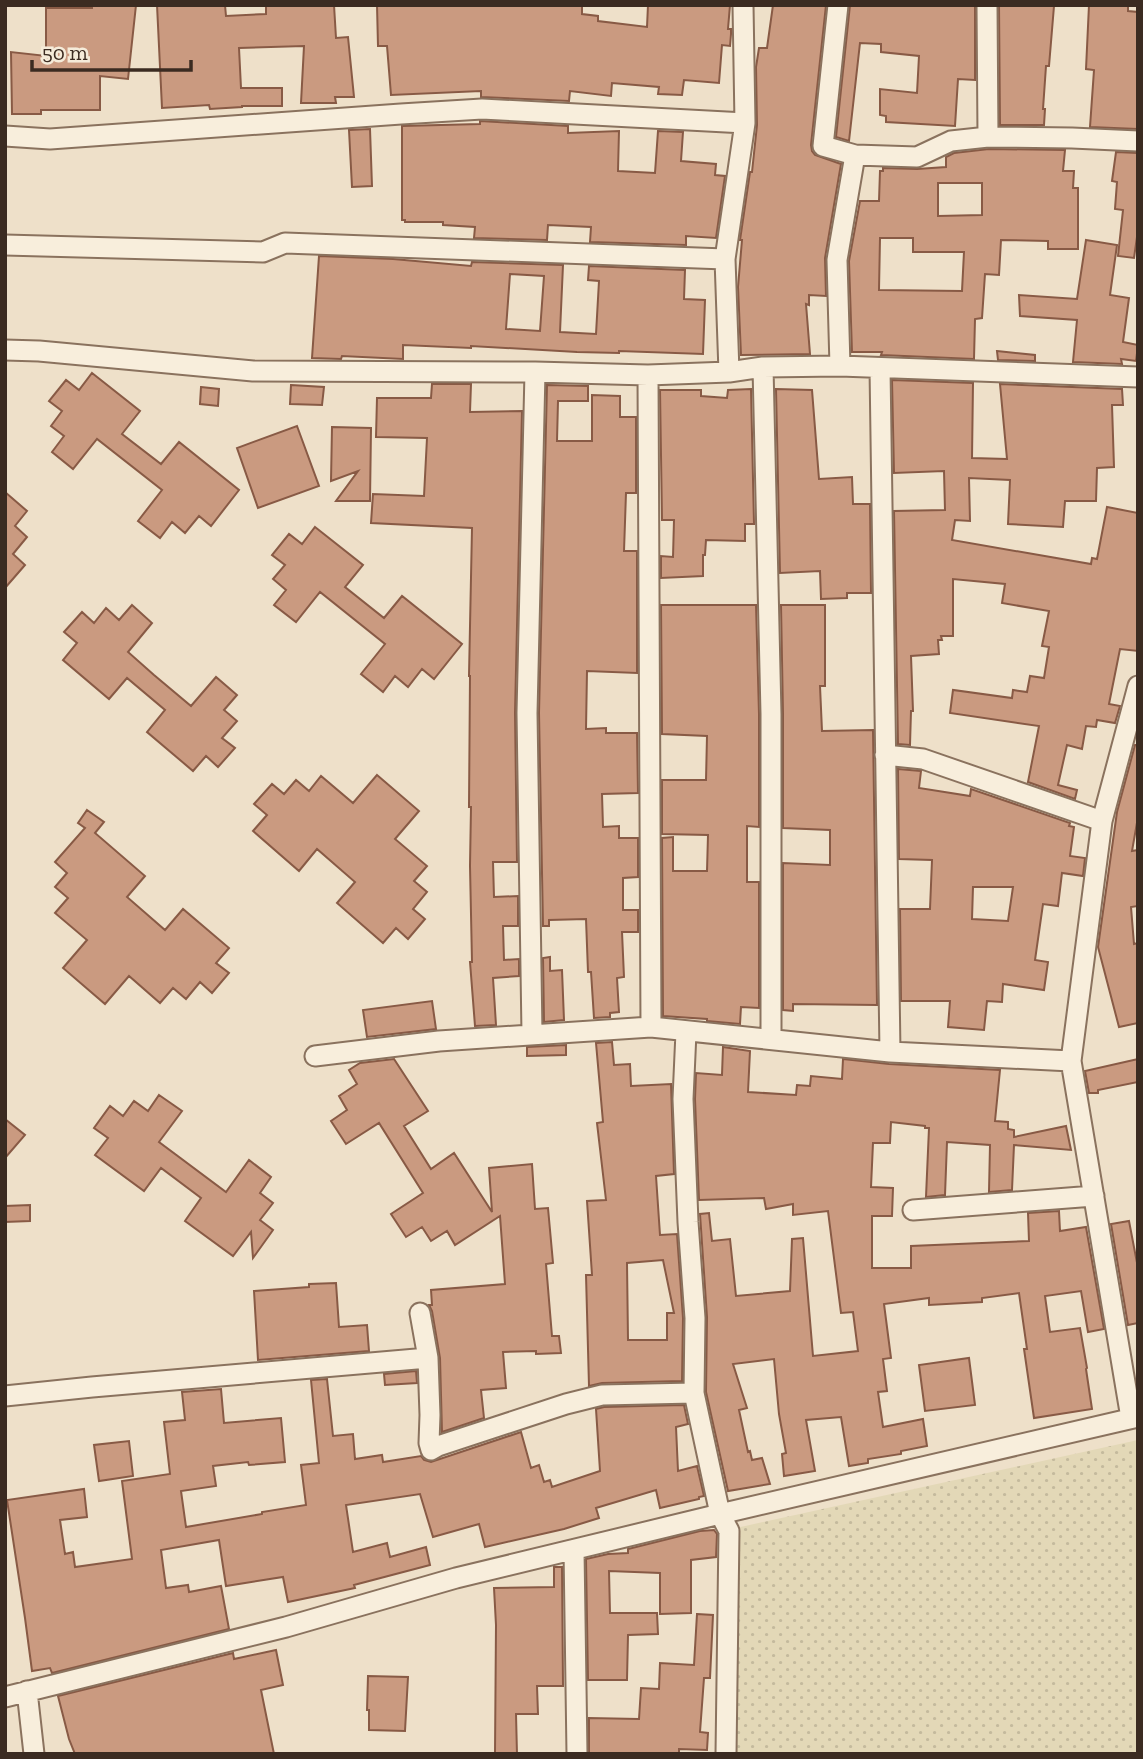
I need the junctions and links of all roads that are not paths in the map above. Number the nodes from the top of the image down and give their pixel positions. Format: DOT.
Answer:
graph roads {
  1 [pos="743,5"];
  2 [pos="838,5"];
  3 [pos="987,5"];
  4 [pos="745,123"];
  5 [pos="5,136"];
  6 [pos="988,137"];
  7 [pos="1138,141"];
  8 [pos="855,155"];
  9 [pos="5,245"];
  10 [pos="725,259"];
  11 [pos="5,350"];
  12 [pos="840,366"];
  13 [pos="763,368"];
  14 [pos="880,368"];
  15 [pos="535,372"];
  16 [pos="729,372"];
  17 [pos="648,375"];
  18 [pos="1138,377"];
  19 [pos="1136,695"];
  20 [pos="885,755"];
  21 [pos="1102,821"];
  22 [pos="651,1027"];
  23 [pos="686,1032"];
  24 [pos="532,1034"];
  25 [pos="771,1039"];
  26 [pos="890,1052"];
  27 [pos="315,1056"];
  28 [pos="1071,1061"];
  29 [pos="1094,1196"];
  30 [pos="913,1210"];
  31 [pos="420,1312"];
  32 [pos="428,1358"];
  33 [pos="694,1393"];
  34 [pos="5,1396"];
  35 [pos="1134,1417"];
  36 [pos="720,1514"];
  37 [pos="574,1550"];
  38 [pos="27,1691"];
  39 [pos="5,1697"];
  40 [pos="34,1754"];
  41 [pos="577,1754"];
  42 [pos="726,1754"];
  1 -- 4 [label="street"];
  2 -- 8 [label="street"];
  3 -- 6 [label="street"];
  4 -- 5 [label="street"];
  4 -- 10 [label="street"];
  6 -- 7 [label="street"];
  6 -- 8 [label="street"];
  8 -- 12 [label="street"];
  9 -- 10 [label="street"];
  10 -- 16 [label="street"];
  11 -- 15 [label="street"];
  12 -- 13 [label="street"];
  12 -- 14 [label="street"];
  13 -- 16 [label="street"];
  13 -- 25 [label="street"];
  14 -- 18 [label="street"];
  14 -- 20 [label="street"];
  15 -- 17 [label="street"];
  15 -- 24 [label="street"];
  16 -- 17 [label="street"];
  17 -- 22 [label="street"];
  19 -- 21 [label="street"];
  20 -- 21 [label="street"];
  20 -- 26 [label="street"];
  21 -- 28 [label="street"];
  22 -- 23 [label="street"];
  22 -- 24 [label="street"];
  23 -- 25 [label="street"];
  23 -- 33 [label="street"];
  24 -- 27 [label="street"];
  25 -- 26 [label="street"];
  26 -- 28 [label="street"];
  28 -- 29 [label="street"];
  29 -- 30 [label="street"];
  29 -- 35 [label="street"];
  31 -- 32 [label="street"];
  32 -- 33 [label="street"];
  32 -- 34 [label="street"];
  33 -- 36 [label="street"];
  35 -- 36 [label="street"];
  36 -- 37 [label="street"];
  36 -- 42 [label="street"];
  37 -- 38 [label="street"];
  37 -- 41 [label="street"];
  38 -- 39 [label="street"];
  38 -- 40 [label="street"];
}
